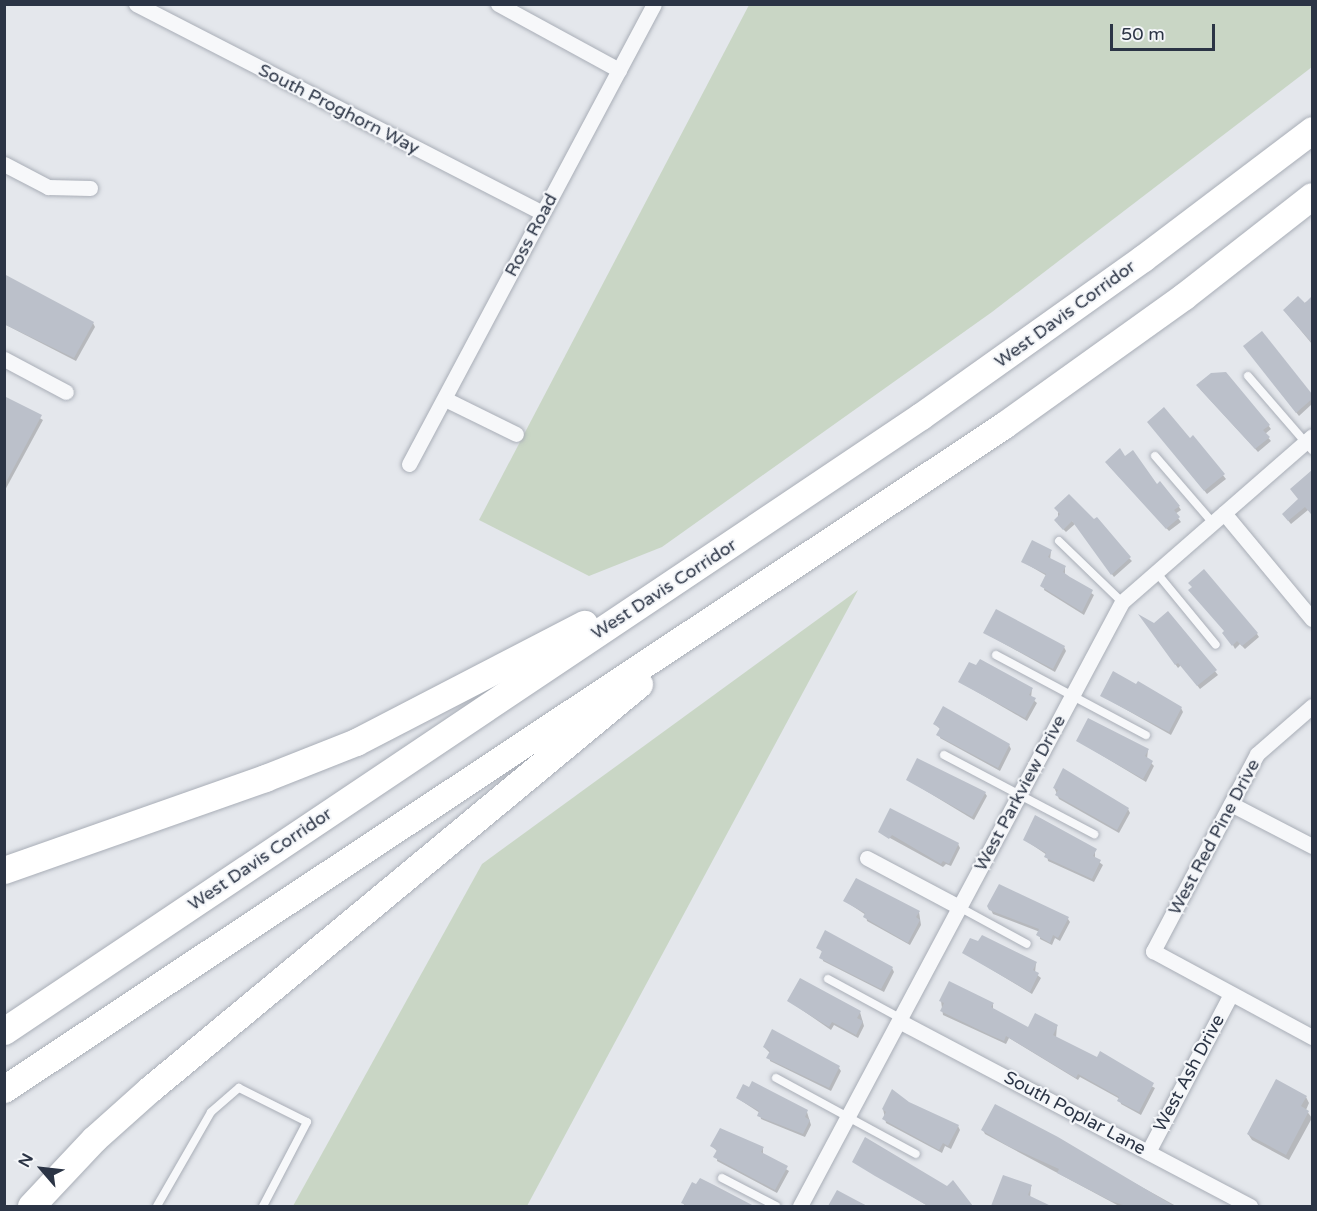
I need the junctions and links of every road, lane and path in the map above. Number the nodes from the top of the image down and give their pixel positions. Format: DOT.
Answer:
graph roads {
  1 [pos="136,4"];
  2 [pos="498,4"];
  3 [pos="654,4"];
  4 [pos="619,70"];
  5 [pos="1312,130"];
  6 [pos="4,164"];
  7 [pos="90,188"];
  8 [pos="1312,196"];
  9 [pos="542,213"];
  10 [pos="4,359"];
  11 [pos="1248,376"];
  12 [pos="66,392"];
  13 [pos="445,399"];
  14 [pos="516,434"];
  15 [pos="1310,443"];
  16 [pos="1155,456"];
  17 [pos="408,464"];
  18 [pos="1218,518"];
  19 [pos="1059,541"];
  20 [pos="1156,572"];
  21 [pos="670,585"];
  22 [pos="1122,602"];
  23 [pos="729,606"];
  24 [pos="1312,619"];
  25 [pos="1216,645"];
  26 [pos="996,655"];
  27 [pos="1072,695"];
  28 [pos="1312,706"];
  29 [pos="1146,735"];
  30 [pos="944,755"];
  31 [pos="1019,794"];
  32 [pos="1231,804"];
  33 [pos="1094,834"];
  34 [pos="1312,846"];
  35 [pos="867,858"];
  36 [pos="4,870"];
  37 [pos="959,907"];
  38 [pos="1027,944"];
  39 [pos="828,979"];
  40 [pos="1231,993"];
  41 [pos="899,1019"];
  42 [pos="4,1031"];
  43 [pos="1312,1037"];
  44 [pos="776,1078"];
  45 [pos="4,1089"];
  46 [pos="848,1117"];
  47 [pos="1148,1152"];
  48 [pos="916,1154"];
  49 [pos="722,1178"];
  50 [pos="31,1206"];
  51 [pos="157,1206"];
  52 [pos="263,1206"];
  53 [pos="776,1206"];
  54 [pos="800,1206"];
  55 [pos="1250,1206"];
  1 -- 9 [label="street, South Proghorn Way"];
  2 -- 4 [label="street"];
  3 -- 4 [label="street, Ross Road"];
  4 -- 9 [label="street, Ross Road"];
  5 -- 21 [label="highway, West Davis Corridor"];
  6 -- 7 [label="street"];
  8 -- 23 [label="highway"];
  9 -- 13 [label="street, Ross Road"];
  10 -- 12 [label="street"];
  11 -- 15 [label="lane"];
  13 -- 14 [label="street"];
  13 -- 17 [label="street, Ross Road"];
  15 -- 18 [label="street, West Parkview Drive"];
  16 -- 18 [label="lane"];
  18 -- 20 [label="street, West Parkview Drive"];
  18 -- 24 [label="street"];
  19 -- 22 [label="lane"];
  20 -- 22 [label="street, West Parkview Drive"];
  20 -- 25 [label="lane"];
  21 -- 36 [label="highway"];
  21 -- 42 [label="highway, West Davis Corridor"];
  22 -- 27 [label="street, West Parkview Drive"];
  23 -- 45 [label="highway"];
  23 -- 50 [label="highway"];
  26 -- 27 [label="lane"];
  27 -- 29 [label="lane"];
  27 -- 31 [label="street, West Parkview Drive"];
  28 -- 32 [label="street, West Red Pine Drive"];
  30 -- 31 [label="lane"];
  31 -- 33 [label="lane"];
  31 -- 37 [label="street, West Parkview Drive"];
  32 -- 34 [label="street"];
  32 -- 40 [label="street, West Red Pine Drive"];
  35 -- 37 [label="street"];
  37 -- 38 [label="lane"];
  37 -- 41 [label="street, West Parkview Drive"];
  39 -- 41 [label="lane"];
  40 -- 43 [label="street"];
  40 -- 47 [label="street, West Ash Drive"];
  41 -- 46 [label="street, West Parkview Drive"];
  41 -- 47 [label="street, South Poplar Lane"];
  44 -- 46 [label="lane"];
  46 -- 48 [label="lane"];
  46 -- 54 [label="street, West Parkview Drive"];
  47 -- 55 [label="street, South Poplar Lane"];
  49 -- 53 [label="lane"];
  51 -- 52 [label="lane"];
}
